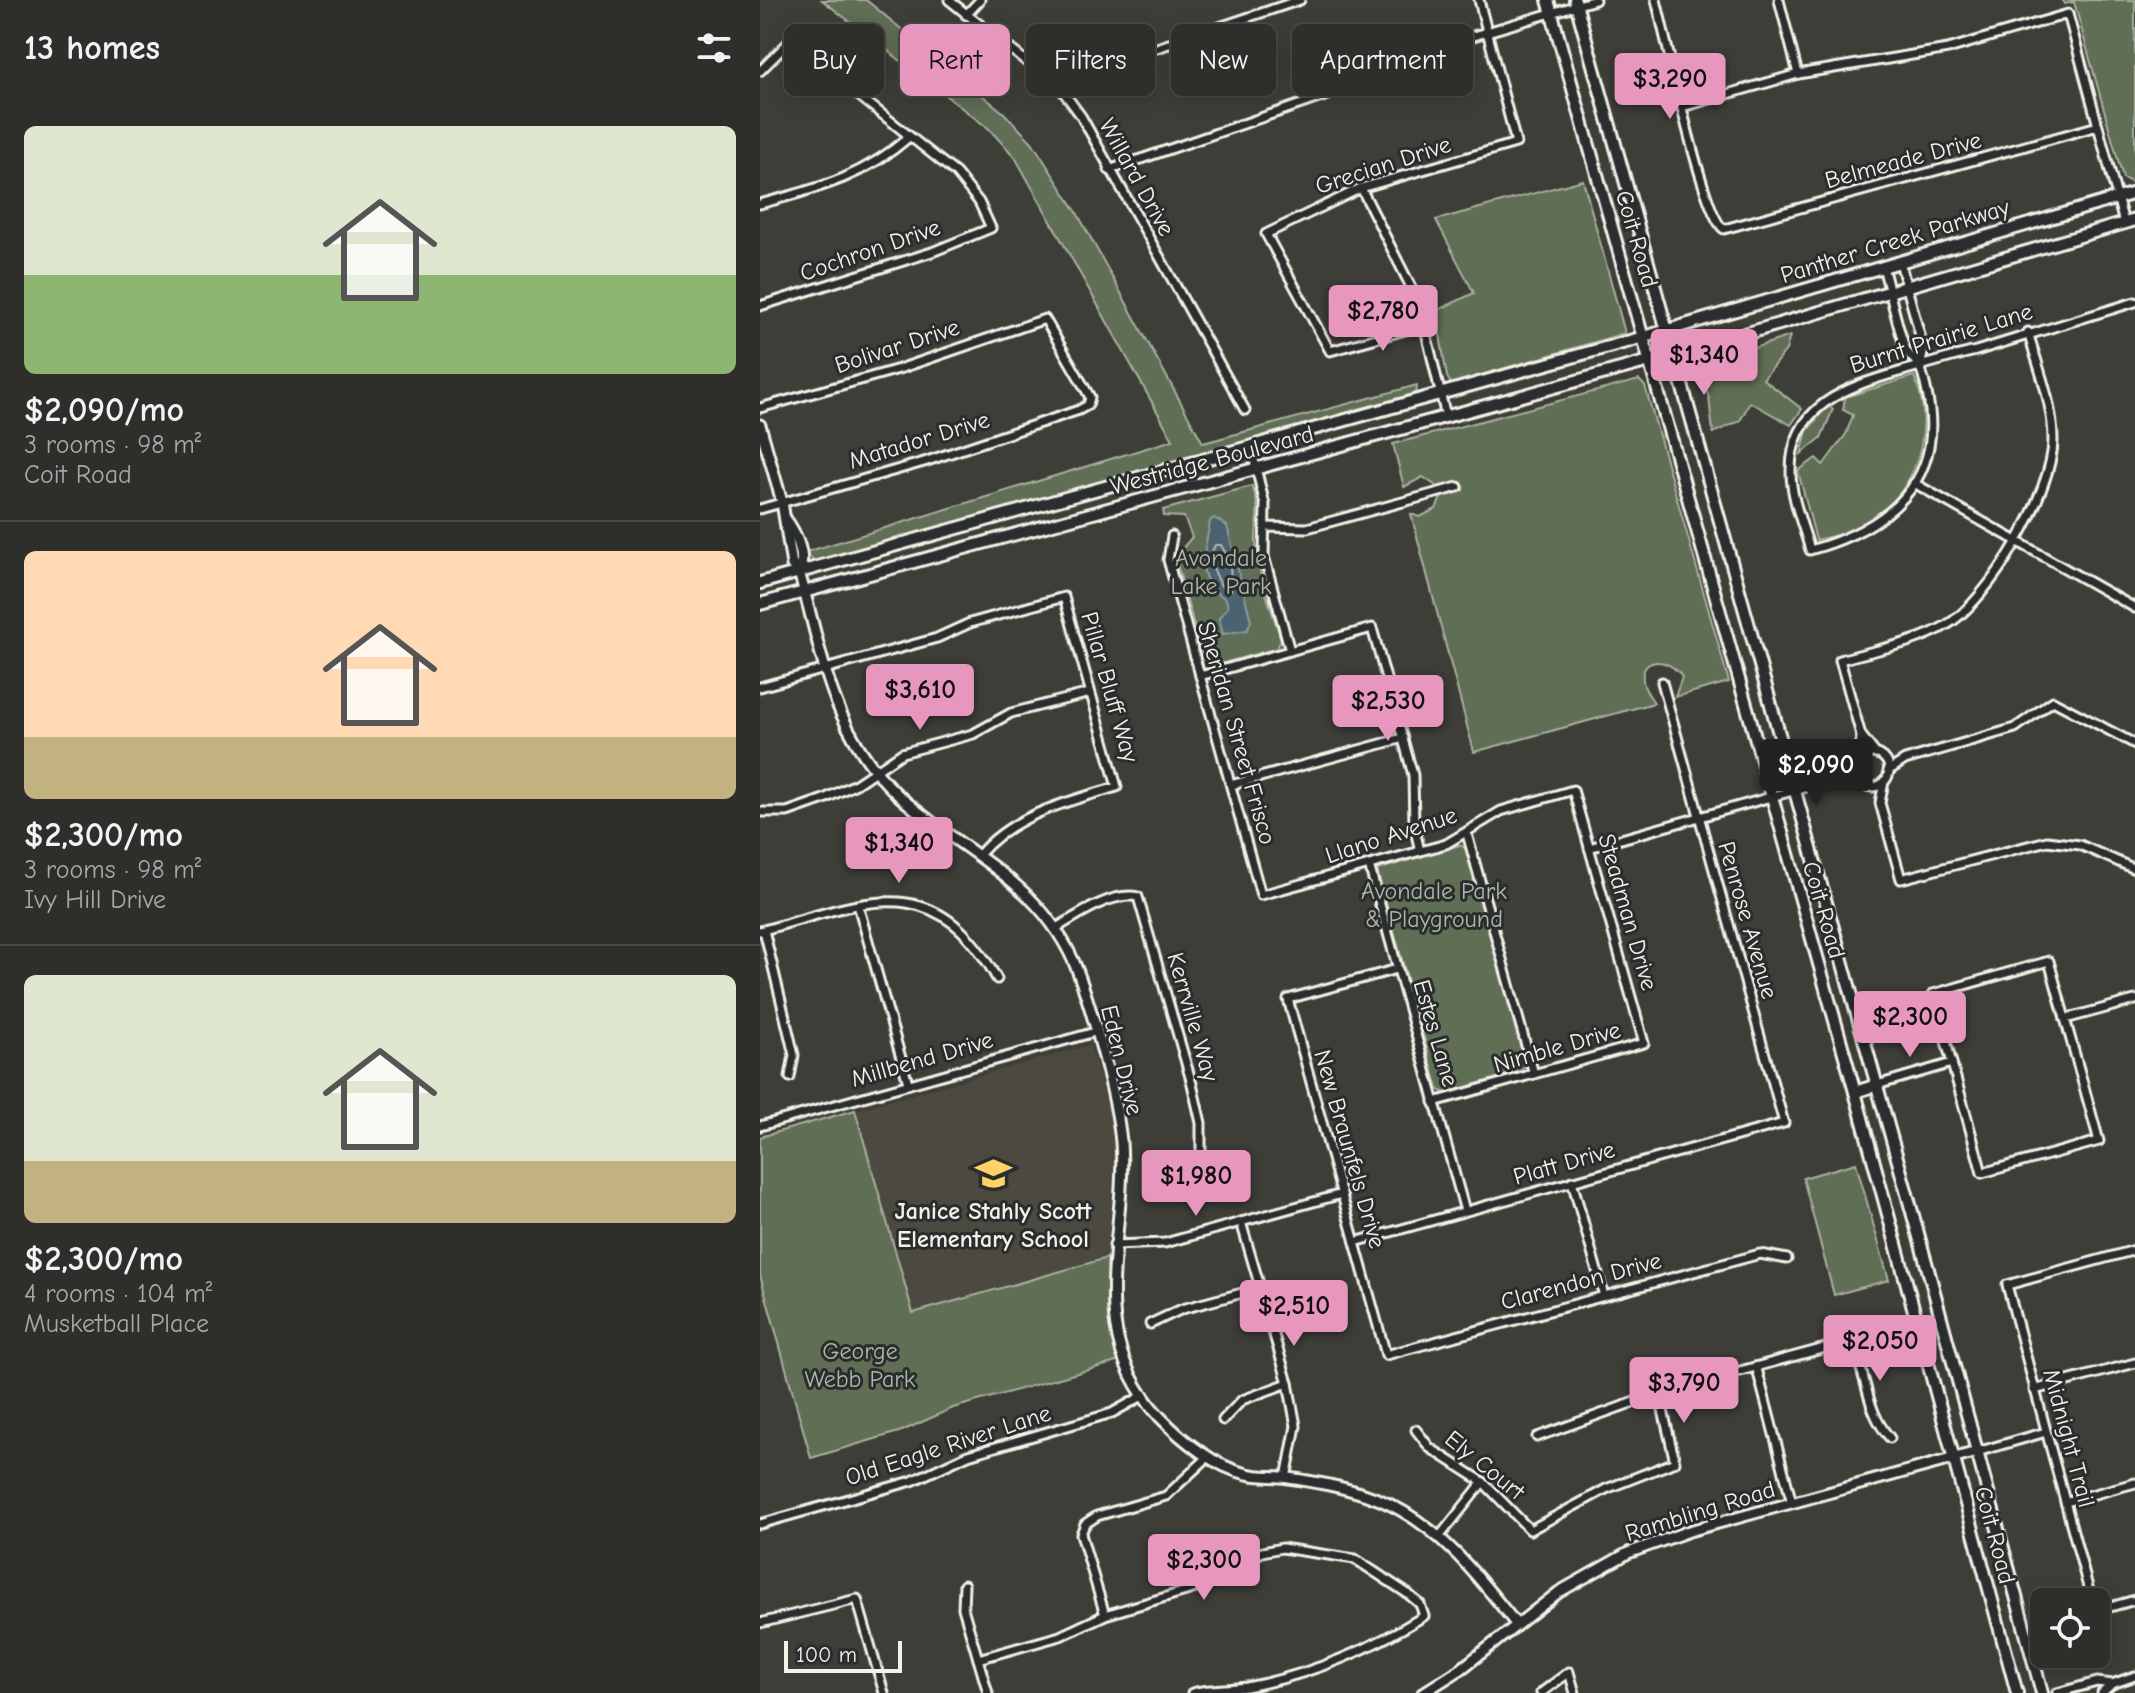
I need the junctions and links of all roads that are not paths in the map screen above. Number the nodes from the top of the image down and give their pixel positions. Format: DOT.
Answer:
graph roads {
  1 [pos="949,0"];
  2 [pos="980,0"];
  3 [pos="1300,0"];
  4 [pos="1479,0"];
  5 [pos="1548,0"];
  6 [pos="1595,0"];
  7 [pos="1656,0"];
  8 [pos="1779,0"];
  9 [pos="1576,3"];
  10 [pos="1551,12"];
  11 [pos="966,15"];
  12 [pos="1489,30"];
  13 [pos="1155,49"];
  14 [pos="1026,62"];
  15 [pos="760,71"];
  16 [pos="1798,74"];
  17 [pos="1066,96"];
  18 [pos="1682,107"];
  19 [pos="2098,126"];
  20 [pos="909,137"];
  21 [pos="1109,170"];
  22 [pos="1361,188"];
  23 [pos="2135,193"];
  24 [pos="2117,198"];
  25 [pos="760,204"];
  26 [pos="2130,222"];
  27 [pos="1900,262"];
  28 [pos="1883,267"];
  29 [pos="1907,288"];
  30 [pos="1890,293"];
  31 [pos="2135,302"];
  32 [pos="760,306"];
  33 [pos="1427,324"];
  34 [pos="1667,328"];
  35 [pos="2028,332"];
  36 [pos="1644,337"];
  37 [pos="1675,354"];
  38 [pos="1651,360"];
  39 [pos="1920,366"];
  40 [pos="1439,394"];
  41 [pos="1088,405"];
  42 [pos="760,408"];
  43 [pos="1245,410"];
  44 [pos="1446,417"];
  45 [pos="760,425"];
  46 [pos="1251,447"];
  47 [pos="1257,469"];
  48 [pos="1914,483"];
  49 [pos="1458,487"];
  50 [pos="782,502"];
  51 [pos="760,509"];
  52 [pos="1264,527"];
  53 [pos="1172,536"];
  54 [pos="2015,540"];
  55 [pos="799,572"];
  56 [pos="760,583"];
  57 [pos="805,591"];
  58 [pos="760,604"];
  59 [pos="2135,608"];
  60 [pos="1290,651"];
  61 [pos="825,669"];
  62 [pos="1200,676"];
  63 [pos="1662,682"];
  64 [pos="760,687"];
  65 [pos="1090,693"];
  66 [pos="1861,735"];
  67 [pos="1403,738"];
  68 [pos="2135,744"];
  69 [pos="1878,755"];
  70 [pos="1905,760"];
  71 [pos="1858,762"];
  72 [pos="875,769"];
  73 [pos="1888,771"];
  74 [pos="1835,779"];
  75 [pos="1884,781"];
  76 [pos="1864,784"];
  77 [pos="1231,785"];
  78 [pos="1573,790"];
  79 [pos="1794,790"];
  80 [pos="1772,796"];
  81 [pos="1880,803"];
  82 [pos="760,812"];
  83 [pos="1699,817"];
  84 [pos="1467,834"];
  85 [pos="1589,848"];
  86 [pos="1420,851"];
  87 [pos="979,855"];
  88 [pos="1369,865"];
  89 [pos="2135,869"];
  90 [pos="1261,895"];
  91 [pos="858,905"];
  92 [pos="1055,929"];
  93 [pos="762,930"];
  94 [pos="1397,969"];
  95 [pos="997,979"];
  96 [pos="2135,1000"];
  97 [pos="2065,1019"];
  98 [pos="1095,1032"];
  99 [pos="1644,1043"];
  100 [pos="1952,1063"];
  101 [pos="1534,1074"];
  102 [pos="790,1077"];
  103 [pos="908,1083"];
  104 [pos="1877,1085"];
  105 [pos="1855,1092"];
  106 [pos="1434,1102"];
  107 [pos="1784,1123"];
  108 [pos="760,1126"];
  109 [pos="1201,1149"];
  110 [pos="1572,1181"];
  111 [pos="1342,1194"];
  112 [pos="1465,1211"];
  113 [pos="1241,1222"];
  114 [pos="1355,1242"];
  115 [pos="1114,1245"];
  116 [pos="2135,1250"];
  117 [pos="1787,1259"];
  118 [pos="1261,1288"];
  119 [pos="1604,1296"];
  120 [pos="1150,1324"];
  121 [pos="1386,1355"];
  122 [pos="2135,1363"];
  123 [pos="1757,1369"];
  124 [pos="1288,1383"];
  125 [pos="2034,1390"];
  126 [pos="1659,1393"];
  127 [pos="1144,1395"];
  128 [pos="1223,1420"];
  129 [pos="1416,1430"];
  130 [pos="2046,1432"];
  131 [pos="1537,1437"];
  132 [pos="1890,1438"];
  133 [pos="1977,1452"];
  134 [pos="1208,1457"];
  135 [pos="1954,1459"];
  136 [pos="1286,1478"];
  137 [pos="1483,1482"];
  138 [pos="2135,1483"];
  139 [pos="2065,1502"];
  140 [pos="1792,1503"];
  141 [pos="760,1524"];
  142 [pos="1440,1536"];
  143 [pos="964,1585"];
  144 [pos="2088,1588"];
  145 [pos="2135,1600"];
  146 [pos="2110,1607"];
  147 [pos="1105,1615"];
  148 [pos="760,1623"];
  149 [pos="1516,1624"];
  150 [pos="978,1659"];
  151 [pos="2135,1676"];
  152 [pos="2112,1684"];
  153 [pos="884,1692"];
  154 [pos="872,1693"];
  155 [pos="988,1693"];
  156 [pos="1192,1693"];
  157 [pos="1423,1693"];
  158 [pos="1541,1693"];
  159 [pos="1575,1693"];
  160 [pos="2017,1693"];
  161 [pos="2042,1693"];
  162 [pos="2057,1693"];
  163 [pos="2102,1693"];
  1 -- 11 [label="street, Willard Drive"];
  2 -- 11 [label="street"];
  3 -- 13 [label="street"];
  4 -- 12 [label="street"];
  5 -- 10 [label="main road, Coit Road"];
  6 -- 9 [label="street"];
  7 -- 18 [label="street"];
  8 -- 16 [label="street"];
  9 -- 10 [label="street"];
  9 -- 34 [label="main road, Coit Road"];
  10 -- 12 [label="street"];
  10 -- 36 [label="main road, Coit Road"];
  11 -- 14 [label="street, Willard Drive"];
  12 -- 21 [label="street"];
  12 -- 22 [label="street, Grecian Drive"];
  15 -- 20 [label="street"];
  16 -- 18 [label="street"];
  16 -- 19 [label="street"];
  17 -- 21 [label="street, Willard Drive"];
  18 -- 19 [label="street, Belmeade Drive"];
  19 -- 24 [label="street"];
  20 -- 25 [label="street"];
  20 -- 32 [label="street, Cochron Drive"];
  21 -- 43 [label="street, Willard Drive"];
  22 -- 33 [label="street"];
  22 -- 33 [label="street, Grecian Drive"];
  23 -- 24 [label="main road, Panther Creek Parkway"];
  24 -- 26 [label="street"];
  24 -- 27 [label="main road, Panther Creek Parkway"];
  26 -- 29 [label="main road, Panther Creek Parkway"];
  27 -- 28 [label="main road, Panther Creek Parkway"];
  27 -- 29 [label="street"];
  28 -- 30 [label="street"];
  28 -- 34 [label="main road, Panther Creek Parkway"];
  29 -- 30 [label="main road, Panther Creek Parkway"];
  29 -- 39 [label="street"];
  30 -- 37 [label="main road, Panther Creek Parkway"];
  30 -- 39 [label="street"];
  31 -- 35 [label="street, Burnt Prairie Lane"];
  33 -- 40 [label="street"];
  34 -- 36 [label="main road, Westridge Boulevard"];
  34 -- 37 [label="main road, Coit Road"];
  35 -- 39 [label="street, Burnt Prairie Lane"];
  35 -- 54 [label="street"];
  36 -- 38 [label="main road, Coit Road"];
  36 -- 40 [label="main road, Westridge Boulevard"];
  37 -- 38 [label="main road, Westridge Boulevard"];
  37 -- 79 [label="main road, Coit Road"];
  38 -- 44 [label="main road, Westridge Boulevard"];
  38 -- 80 [label="main road, Coit Road"];
  39 -- 48 [label="street"];
  39 -- 48 [label="street, Burnt Prairie Lane"];
  40 -- 44 [label="street"];
  40 -- 46 [label="main road, Westridge Boulevard"];
  41 -- 42 [label="street, Bolivar Drive"];
  41 -- 50 [label="street, Matador Drive"];
  44 -- 47 [label="main road, Westridge Boulevard"];
  45 -- 50 [label="street, Eden Drive"];
  46 -- 47 [label="street"];
  46 -- 55 [label="main road, Westridge Boulevard"];
  47 -- 52 [label="street"];
  47 -- 57 [label="main road, Westridge Boulevard"];
  48 -- 54 [label="street"];
  49 -- 52 [label="street"];
  50 -- 51 [label="street, Matador Drive"];
  50 -- 55 [label="street, Eden Drive"];
  52 -- 60 [label="street"];
  53 -- 62 [label="street, Sheridan Street Frisco"];
  54 -- 59 [label="street"];
  54 -- 66 [label="street"];
  55 -- 56 [label="main road, Westridge Boulevard"];
  55 -- 57 [label="street, Eden Drive"];
  57 -- 58 [label="main road, Westridge Boulevard"];
  57 -- 61 [label="street, Eden Drive"];
  60 -- 62 [label="street"];
  60 -- 67 [label="street"];
  61 -- 64 [label="street"];
  61 -- 65 [label="street, Pillar Bluff Way"];
  61 -- 72 [label="street, Eden Drive"];
  62 -- 77 [label="street, Sheridan Street Frisco"];
  63 -- 83 [label="street, Penrose Avenue"];
  65 -- 72 [label="street"];
  65 -- 87 [label="street, Pillar Bluff Way"];
  66 -- 69 [label="street"];
  66 -- 71 [label="street"];
  67 -- 77 [label="street"];
  67 -- 86 [label="street"];
  68 -- 70 [label="street"];
  69 -- 70 [label="street"];
  69 -- 71 [label="street"];
  69 -- 73 [label="street"];
  70 -- 73 [label="street"];
  71 -- 74 [label="street"];
  71 -- 76 [label="street"];
  72 -- 82 [label="street"];
  72 -- 87 [label="street, Eden Drive"];
  73 -- 75 [label="street"];
  74 -- 76 [label="street"];
  74 -- 79 [label="street"];
  75 -- 76 [label="street"];
  75 -- 81 [label="street"];
  76 -- 81 [label="street"];
  77 -- 90 [label="street, Sheridan Street Frisco"];
  78 -- 84 [label="street, Llano Avenue"];
  78 -- 85 [label="street, Steadman Drive"];
  79 -- 80 [label="street"];
  79 -- 104 [label="main road, Coit Road"];
  80 -- 83 [label="street"];
  80 -- 105 [label="main road, Coit Road"];
  81 -- 89 [label="street"];
  83 -- 85 [label="street"];
  83 -- 107 [label="street, Penrose Avenue"];
  84 -- 86 [label="street, Llano Avenue"];
  84 -- 101 [label="street"];
  85 -- 99 [label="street, Steadman Drive"];
  86 -- 88 [label="street, Llano Avenue"];
  87 -- 92 [label="street, Eden Drive"];
  88 -- 90 [label="street, Llano Avenue"];
  88 -- 94 [label="street, Estes Lane"];
  91 -- 93 [label="street"];
  91 -- 95 [label="street"];
  91 -- 103 [label="street"];
  92 -- 98 [label="street, Eden Drive"];
  92 -- 109 [label="street, Kerrville Way"];
  93 -- 102 [label="street"];
  94 -- 106 [label="street, Estes Lane"];
  94 -- 111 [label="street, New Braunfels Drive"];
  96 -- 97 [label="street"];
  97 -- 100 [label="street"];
  97 -- 100 [label="street"];
  98 -- 103 [label="street, Millbend Drive"];
  98 -- 115 [label="street, Eden Drive"];
  99 -- 101 [label="street, Nimble Drive"];
  100 -- 104 [label="street"];
  101 -- 106 [label="street, Nimble Drive"];
  103 -- 108 [label="street, Millbend Drive"];
  104 -- 105 [label="main road"];
  104 -- 133 [label="main road, Coit Road"];
  105 -- 135 [label="main road, Coit Road"];
  106 -- 112 [label="street, Estes Lane"];
  107 -- 110 [label="street, Platt Drive"];
  110 -- 112 [label="street, Platt Drive"];
  110 -- 119 [label="street"];
  111 -- 113 [label="street"];
  111 -- 114 [label="street, New Braunfels Drive"];
  112 -- 114 [label="street, Platt Drive"];
  113 -- 115 [label="street"];
  113 -- 118 [label="street"];
  114 -- 121 [label="street, New Braunfels Drive"];
  115 -- 127 [label="street, Eden Drive"];
  116 -- 125 [label="street, Midnight Trail"];
  117 -- 119 [label="street, Clarendon Drive"];
  118 -- 120 [label="street"];
  118 -- 124 [label="street"];
  119 -- 121 [label="street, Clarendon Drive"];
  122 -- 125 [label="street"];
  123 -- 126 [label="street"];
  123 -- 132 [label="street"];
  123 -- 140 [label="street"];
  124 -- 128 [label="street"];
  124 -- 136 [label="street"];
  125 -- 130 [label="street, Midnight Trail"];
  126 -- 131 [label="street"];
  126 -- 137 [label="street, Ely Court"];
  127 -- 134 [label="street, Eden Drive"];
  127 -- 141 [label="street, Old Eagle River Lane"];
  129 -- 137 [label="street, Ely Court"];
  130 -- 133 [label="street"];
  130 -- 139 [label="street, Midnight Trail"];
  133 -- 135 [label="street, Rambling Road"];
  133 -- 161 [label="main road, Coit Road"];
  134 -- 136 [label="street, Eden Drive"];
  134 -- 147 [label="street"];
  135 -- 140 [label="street, Rambling Road"];
  135 -- 160 [label="main road, Coit Road"];
  136 -- 142 [label="street, Eden Drive"];
  137 -- 142 [label="street"];
  138 -- 139 [label="street"];
  139 -- 144 [label="street, Midnight Trail"];
  140 -- 149 [label="street, Rambling Road"];
  142 -- 149 [label="street, Eden Drive"];
  143 -- 150 [label="street"];
  145 -- 146 [label="street"];
  147 -- 150 [label="street"];
  147 -- 156 [label="street"];
  148 -- 153 [label="street"];
  149 -- 157 [label="street, Rambling Road"];
  150 -- 155 [label="street"];
  151 -- 152 [label="street"];
  152 -- 162 [label="street"];
  152 -- 163 [label="street"];
  153 -- 154 [label="street"];
  158 -- 159 [label="street"];
}
